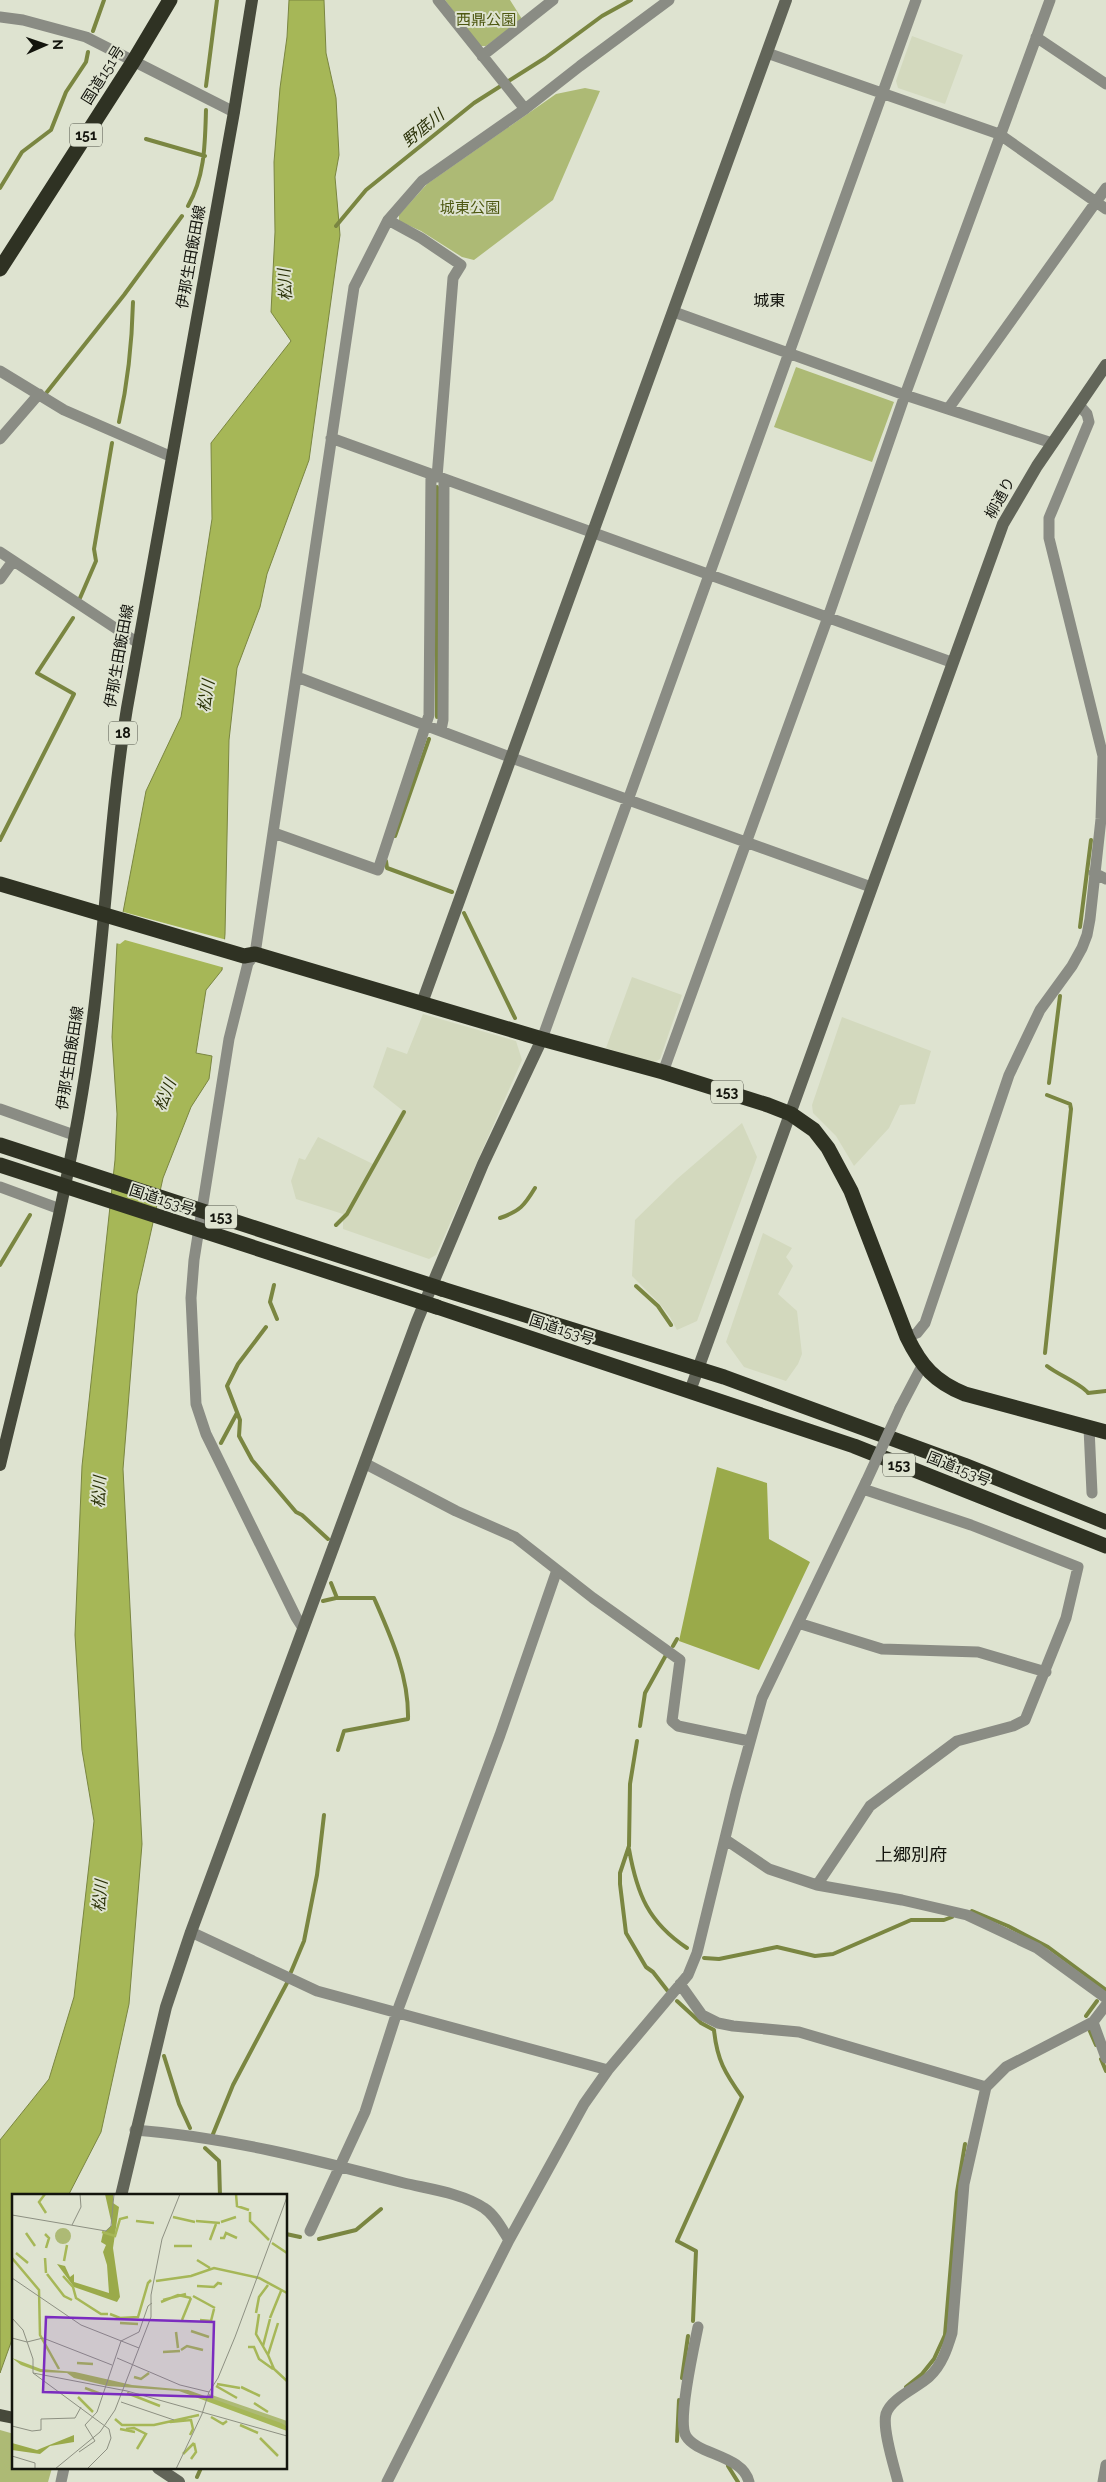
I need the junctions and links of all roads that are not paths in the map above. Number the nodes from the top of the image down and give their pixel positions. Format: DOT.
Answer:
graph roads {
  1 [pos="170,0"];
  2 [pos="252,0"];
  3 [pos="438,0"];
  4 [pos="554,0"];
  5 [pos="669,0"];
  6 [pos="786,0"];
  7 [pos="916,0"];
  8 [pos="1050,0"];
  9 [pos="0,17"];
  10 [pos="1036,37"];
  11 [pos="767,54"];
  12 [pos="485,59"];
  13 [pos="133,62"];
  14 [pos="1106,84"];
  15 [pos="883,94"];
  16 [pos="525,110"];
  17 [pos="234,112"];
  18 [pos="999,134"];
  19 [pos="1106,188"];
  20 [pos="1096,203"];
  21 [pos="1106,210"];
  22 [pos="388,220"];
  23 [pos="0,269"];
  24 [pos="674,312"];
  25 [pos="789,353"];
  26 [pos="1106,365"];
  27 [pos="0,371"];
  28 [pos="38,394"];
  29 [pos="904,395"];
  30 [pos="1079,405"];
  31 [pos="948,409"];
  32 [pos="331,438"];
  33 [pos="0,439"];
  34 [pos="1052,443"];
  35 [pos="172,457"];
  36 [pos="438,476"];
  37 [pos="594,532"];
  38 [pos="0,552"];
  39 [pos="13,561"];
  40 [pos="711,574"];
  41 [pos="0,579"];
  42 [pos="828,617"];
  43 [pos="138,644"];
  44 [pos="951,662"];
  45 [pos="296,677"];
  46 [pos="427,725"];
  47 [pos="441,730"];
  48 [pos="1105,755"];
  49 [pos="512,758"];
  50 [pos="630,799"];
  51 [pos="274,833"];
  52 [pos="745,841"];
  53 [pos="1094,873"];
  54 [pos="1106,878"];
  55 [pos="0,884"];
  56 [pos="871,887"];
  57 [pos="112,918"];
  58 [pos="249,955"];
  59 [pos="422,1003"];
  60 [pos="542,1039"];
  61 [pos="663,1072"];
  62 [pos="0,1109"];
  63 [pos="791,1114"];
  64 [pos="74,1135"];
  65 [pos="0,1145"];
  66 [pos="0,1165"];
  67 [pos="0,1187"];
  68 [pos="60,1208"];
  69 [pos="907,1337"];
  70 [pos="922,1366"];
  71 [pos="697,1368"];
  72 [pos="690,1391"];
  73 [pos="1089,1428"];
  74 [pos="1106,1432"];
  75 [pos="366,1464"];
  76 [pos="0,1465"];
  77 [pos="865,1486"];
  78 [pos="1092,1493"];
  79 [pos="1106,1522"];
  80 [pos="1106,1546"];
  81 [pos="557,1570"];
  82 [pos="798,1623"];
  83 [pos="303,1628"];
  84 [pos="1046,1672"];
  85 [pos="750,1741"];
  86 [pos="726,1840"];
  87 [pos="816,1885"];
  88 [pos="191,1932"];
  89 [pos="680,1984"];
  90 [pos="1106,1998"];
  91 [pos="1106,2005"];
  92 [pos="397,2012"];
  93 [pos="1093,2022"];
  94 [pos="1106,2058"];
  95 [pos="608,2070"];
  96 [pos="986,2087"];
  97 [pos="135,2130"];
  98 [pos="339,2166"];
  99 [pos="121,2194"];
  100 [pos="310,2231"];
  101 [pos="509,2240"];
  102 [pos="698,2327"];
  103 [pos="1106,2465"];
  104 [pos="161,2470"];
  105 [pos="179,2482"];
  106 [pos="387,2482"];
  107 [pos="749,2482"];
  108 [pos="898,2482"];
  109 [pos="1103,2482"];
  1 -- 13 [label="highway, 国道151号 / 151"];
  2 -- 17 [label="main road, 伊那生田飯田線 / 18"];
  3 -- 12 [label="street"];
  4 -- 12 [label="street"];
  5 -- 16 [label="street"];
  6 -- 11 [label="street"];
  7 -- 15 [label="street"];
  8 -- 10 [label="street"];
  9 -- 13 [label="street"];
  10 -- 14 [label="street"];
  10 -- 18 [label="street"];
  11 -- 15 [label="street"];
  11 -- 24 [label="street"];
  12 -- 16 [label="street"];
  13 -- 17 [label="street"];
  13 -- 23 [label="highway, 国道151号 / 151"];
  15 -- 18 [label="street"];
  15 -- 25 [label="street"];
  16 -- 22 [label="street"];
  17 -- 35 [label="main road, 伊那生田飯田線 / 18"];
  18 -- 20 [label="street"];
  18 -- 29 [label="street"];
  19 -- 20 [label="street"];
  20 -- 21 [label="street"];
  20 -- 31 [label="street"];
  22 -- 32 [label="street"];
  22 -- 36 [label="street"];
  24 -- 25 [label="street"];
  24 -- 37 [label="street"];
  25 -- 29 [label="street"];
  25 -- 40 [label="street"];
  26 -- 30 [label="street, 柳通り"];
  27 -- 28 [label="street"];
  28 -- 33 [label="street"];
  28 -- 35 [label="street"];
  29 -- 31 [label="street"];
  29 -- 42 [label="street"];
  30 -- 34 [label="street, 柳通り"];
  30 -- 48 [label="street"];
  31 -- 34 [label="street"];
  32 -- 36 [label="street"];
  32 -- 45 [label="street"];
  34 -- 44 [label="street, 柳通り"];
  35 -- 43 [label="main road, 伊那生田飯田線 / 18"];
  36 -- 37 [label="street"];
  36 -- 46 [label="street"];
  36 -- 47 [label="street"];
  37 -- 40 [label="street"];
  37 -- 49 [label="street"];
  38 -- 39 [label="street"];
  39 -- 41 [label="street"];
  39 -- 43 [label="street"];
  40 -- 42 [label="street"];
  40 -- 50 [label="street"];
  42 -- 44 [label="street"];
  42 -- 52 [label="street"];
  43 -- 57 [label="main road, 伊那生田飯田線 / 18"];
  44 -- 56 [label="street, 柳通り"];
  45 -- 46 [label="street"];
  45 -- 51 [label="street"];
  46 -- 47 [label="street"];
  46 -- 51 [label="street"];
  47 -- 49 [label="street"];
  48 -- 53 [label="street"];
  49 -- 50 [label="street"];
  49 -- 59 [label="street"];
  50 -- 52 [label="street"];
  50 -- 60 [label="street"];
  51 -- 58 [label="street"];
  52 -- 56 [label="street"];
  52 -- 61 [label="street"];
  53 -- 54 [label="street"];
  53 -- 69 [label="street"];
  55 -- 57 [label="highway, 153"];
  56 -- 63 [label="street, 柳通り"];
  57 -- 58 [label="highway, 153"];
  57 -- 64 [label="main road, 伊那生田飯田線 / 18"];
  58 -- 59 [label="highway, 153"];
  58 -- 83 [label="street"];
  59 -- 60 [label="highway, 153"];
  60 -- 61 [label="highway, 153"];
  60 -- 75 [label="street"];
  61 -- 63 [label="highway, 153"];
  62 -- 64 [label="street"];
  63 -- 69 [label="highway, 153"];
  63 -- 71 [label="street, 柳通り"];
  64 -- 68 [label="main road, 伊那生田飯田線 / 18"];
  65 -- 71 [label="highway, 国道153号 / 153, bridge"];
  66 -- 72 [label="highway, 国道153号 / 153, bridge"];
  67 -- 68 [label="street"];
  68 -- 76 [label="main road, 伊那生田飯田線 / 18"];
  69 -- 70 [label="highway, 153"];
  70 -- 73 [label="highway, 153"];
  70 -- 77 [label="street, bridge"];
  71 -- 72 [label="street, 柳通り"];
  71 -- 79 [label="highway, 国道153号 / 153"];
  72 -- 80 [label="highway, 国道153号 / 153"];
  73 -- 74 [label="highway, 153"];
  73 -- 78 [label="street"];
  75 -- 81 [label="street"];
  75 -- 83 [label="street"];
  77 -- 82 [label="street"];
  77 -- 84 [label="street"];
  81 -- 85 [label="street"];
  81 -- 92 [label="street"];
  82 -- 84 [label="street"];
  82 -- 85 [label="street"];
  83 -- 88 [label="street"];
  84 -- 87 [label="street"];
  85 -- 86 [label="street"];
  86 -- 87 [label="street"];
  86 -- 89 [label="street"];
  87 -- 90 [label="street"];
  88 -- 92 [label="street"];
  88 -- 97 [label="street"];
  89 -- 95 [label="street"];
  89 -- 96 [label="street"];
  91 -- 93 [label="street"];
  92 -- 95 [label="street"];
  92 -- 98 [label="street"];
  93 -- 94 [label="street"];
  93 -- 96 [label="street"];
  95 -- 101 [label="street"];
  96 -- 108 [label="street"];
  97 -- 98 [label="street"];
  97 -- 99 [label="street"];
  98 -- 100 [label="street"];
  98 -- 101 [label="street"];
  101 -- 106 [label="street"];
  102 -- 107 [label="street"];
  103 -- 109 [label="street"];
  104 -- 105 [label="street"];
}
